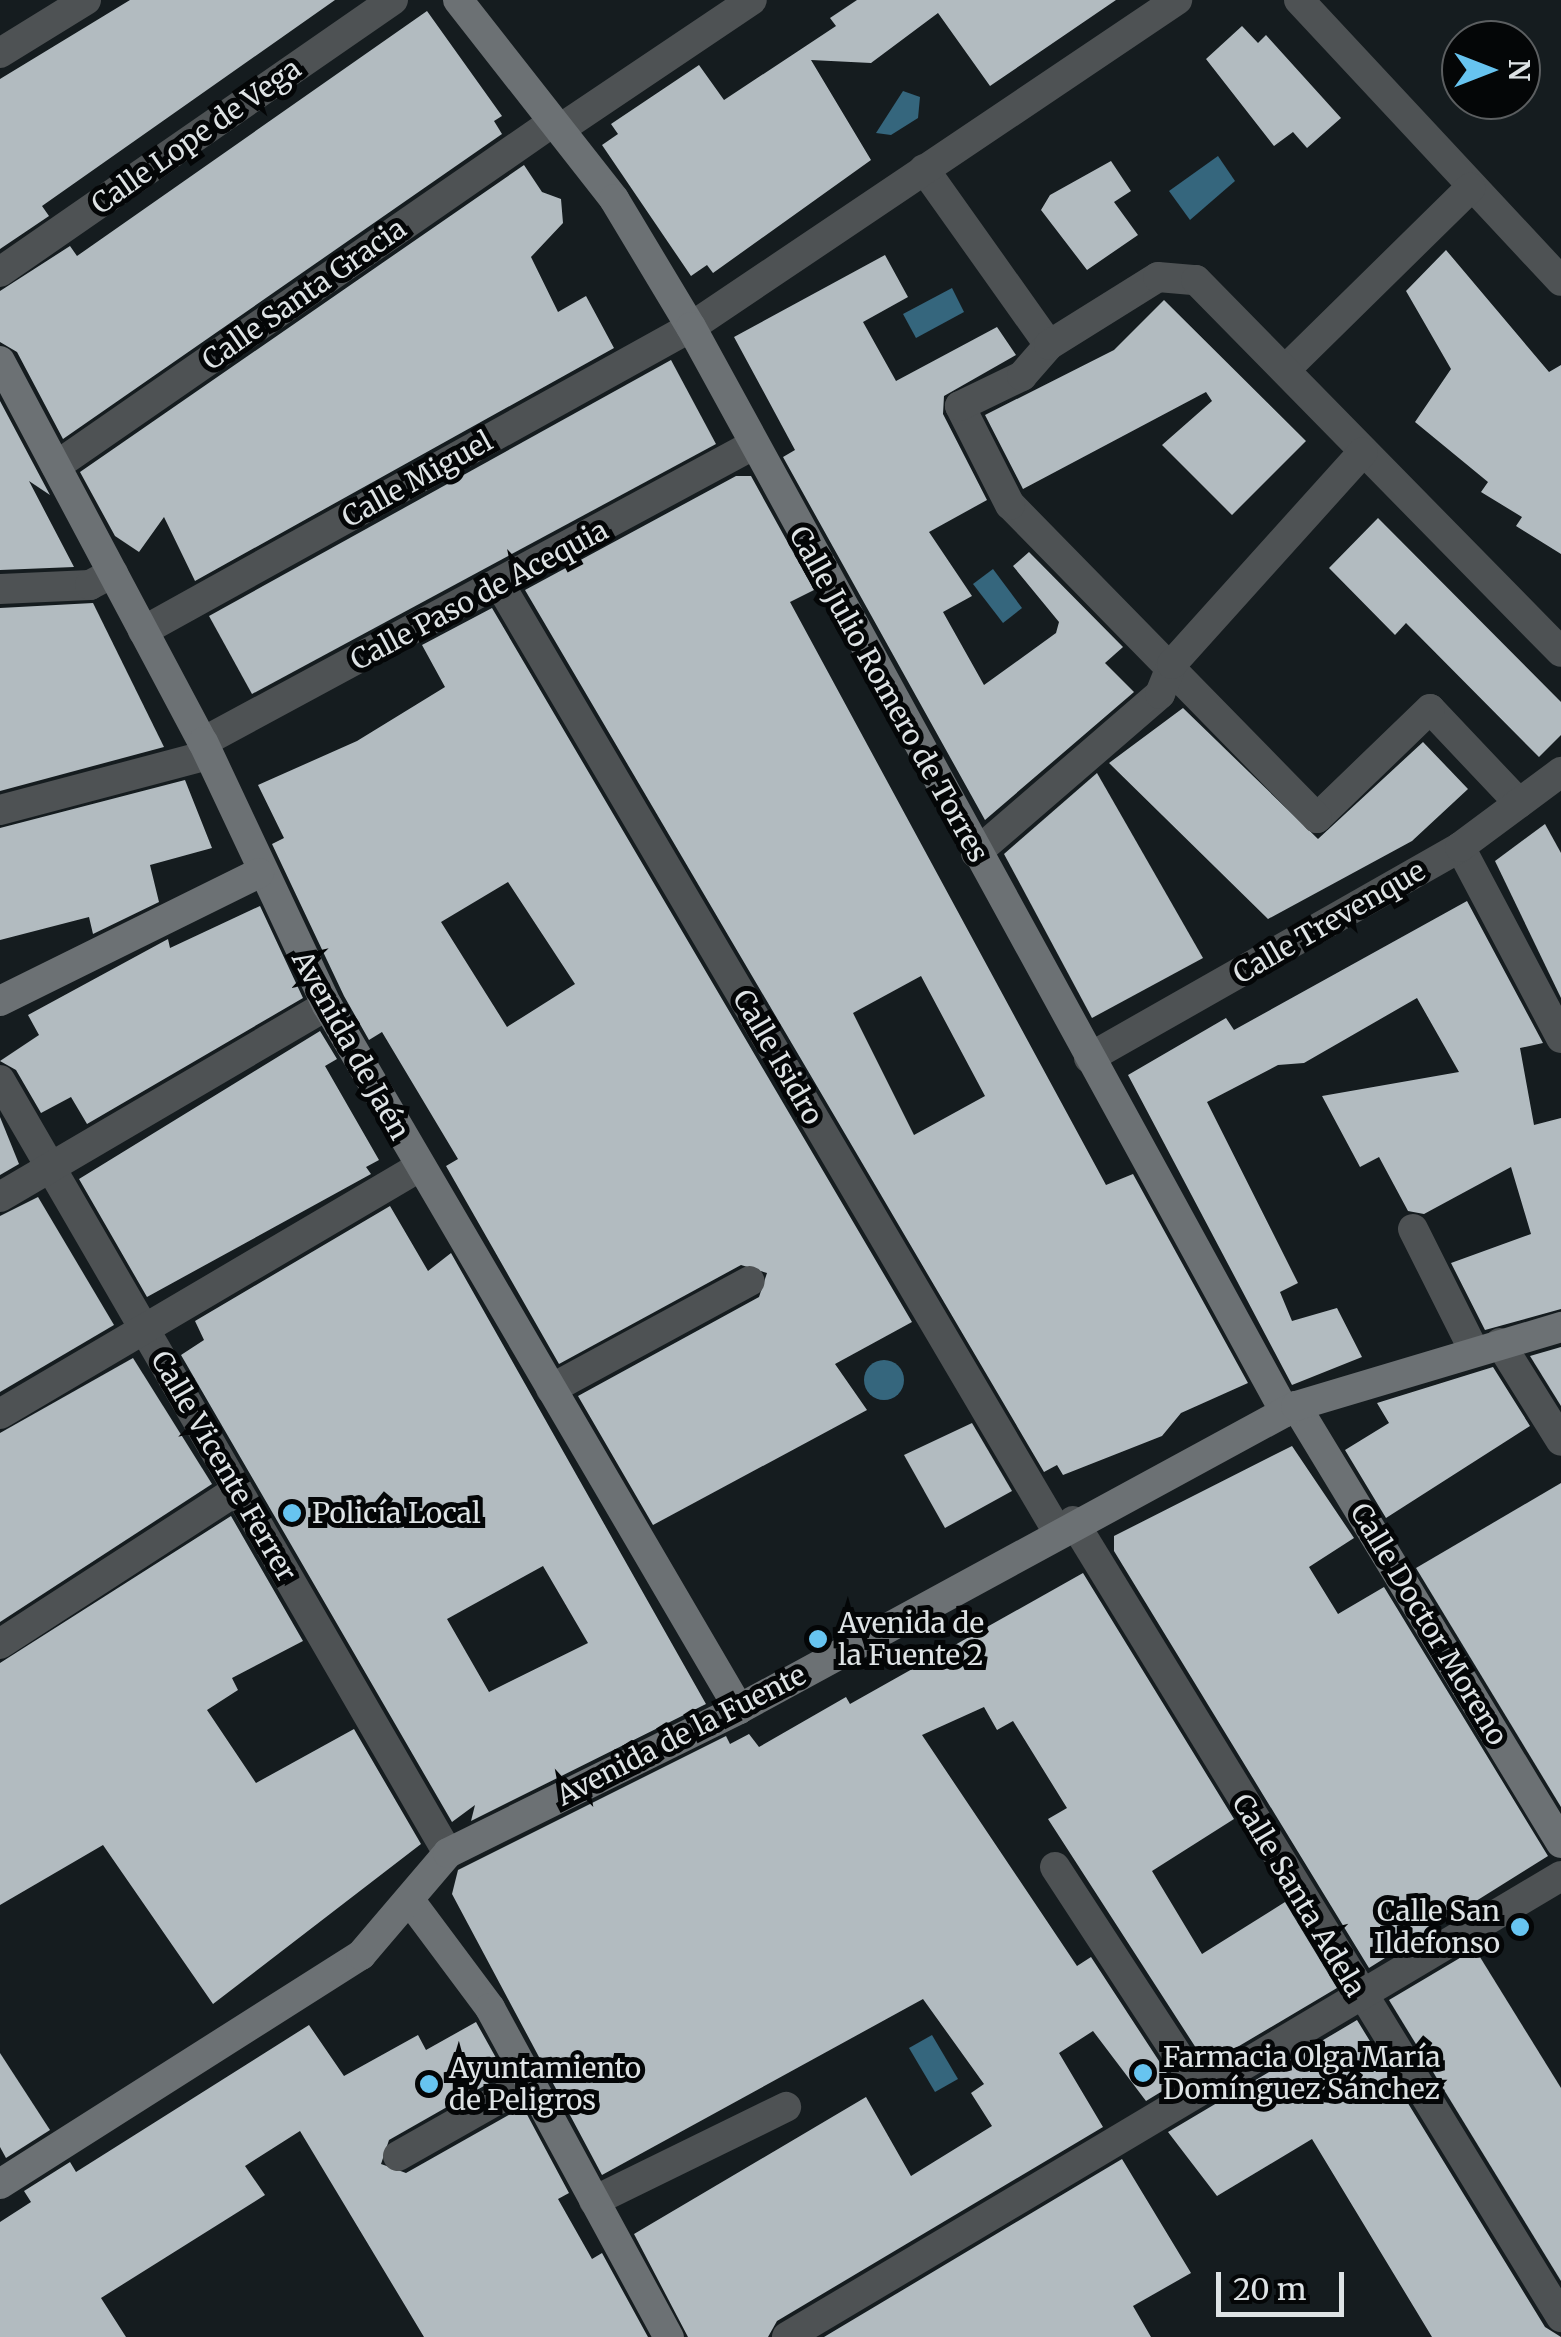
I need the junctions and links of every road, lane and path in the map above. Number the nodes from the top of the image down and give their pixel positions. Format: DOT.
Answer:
graph roads {
  1 [pos="86,0"];
  2 [pos="392,0"];
  3 [pos="458,0"];
  4 [pos="752,0"];
  5 [pos="1177,0"];
  6 [pos="1299,0"];
  7 [pos="0,53"];
  8 [pos="557,125"];
  9 [pos="924,169"];
  10 [pos="1470,188"];
  11 [pos="0,272"];
  12 [pos="1561,281"];
  13 [pos="690,327"];
  14 [pos="1049,344"];
  15 [pos="1,366"];
  16 [pos="1286,370"];
  17 [pos="753,445"];
  18 [pos="1363,452"];
  19 [pos="56,466"];
  20 [pos="113,573"];
  21 [pos="500,585"];
  22 [pos="0,589"];
  23 [pos="143,631"];
  24 [pos="1561,652"];
  25 [pos="1172,664"];
  26 [pos="206,748"];
  27 [pos="1561,772"];
  28 [pos="1519,803"];
  29 [pos="0,810"];
  30 [pos="1460,847"];
  31 [pos="976,853"];
  32 [pos="259,873"];
  33 [pos="0,1002"];
  34 [pos="327,1004"];
  35 [pos="1561,1038"];
  36 [pos="1089,1058"];
  37 [pos="0,1080"];
  38 [pos="50,1168"];
  39 [pos="418,1168"];
  40 [pos="0,1197"];
  41 [pos="1414,1229"];
  42 [pos="750,1280"];
  43 [pos="143,1327"];
  44 [pos="1561,1327"];
  45 [pos="1487,1347"];
  46 [pos="551,1389"];
  47 [pos="1290,1409"];
  48 [pos="0,1414"];
  49 [pos="1561,1441"];
  50 [pos="237,1490"];
  51 [pos="1064,1525"];
  52 [pos="0,1644"];
  53 [pos="740,1709"];
  54 [pos="1561,1843"];
  55 [pos="448,1853"];
  56 [pos="1055,1867"];
  57 [pos="1561,1876"];
  58 [pos="411,1902"];
  59 [pos="1360,1995"];
  60 [pos="529,2082"];
  61 [pos="1199,2088"];
  62 [pos="786,2107"];
  63 [pos="398,2156"];
  64 [pos="1,2181"];
  65 [pos="594,2201"];
  66 [pos="1561,2317"];
  67 [pos="669,2337"];
  68 [pos="786,2337"];
  1 -- 7 [label="street"];
  2 -- 11 [label="street, Calle Lope de Vega"];
  3 -- 8 [label="street, Calle Julio Romero de Torres"];
  4 -- 8 [label="street, Calle Santa Gracia"];
  5 -- 9 [label="street, Calle Miguel"];
  6 -- 10 [label="street"];
  8 -- 13 [label="street, Calle Julio Romero de Torres"];
  8 -- 19 [label="street, Calle Santa Gracia"];
  9 -- 13 [label="street, Calle Miguel"];
  9 -- 14 [label="street"];
  10 -- 12 [label="street"];
  10 -- 16 [label="street"];
  13 -- 17 [label="street, Calle Julio Romero de Torres"];
  13 -- 23 [label="street, Calle Miguel"];
  14 -- 16 [label="street"];
  14 -- 25 [label="street"];
  15 -- 19 [label="street, Avenida de Jaén"];
  16 -- 18 [label="street"];
  17 -- 21 [label="street, Calle Paso de Acequia"];
  17 -- 31 [label="street, Calle Julio Romero de Torres"];
  18 -- 24 [label="street"];
  18 -- 25 [label="street"];
  19 -- 20 [label="street, Avenida de Jaén"];
  20 -- 22 [label="street"];
  20 -- 23 [label="street, Avenida de Jaén"];
  21 -- 26 [label="street, Calle Paso de Acequia"];
  21 -- 51 [label="street, Calle Isidro"];
  23 -- 26 [label="street, Avenida de Jaén"];
  25 -- 28 [label="street"];
  25 -- 31 [label="street"];
  26 -- 29 [label="street, Calle Paso de Acequia"];
  26 -- 32 [label="street, Avenida de Jaén"];
  27 -- 28 [label="street, Calle Trevenque"];
  28 -- 30 [label="street, Calle Trevenque"];
  30 -- 35 [label="street"];
  30 -- 36 [label="street, Calle Trevenque"];
  31 -- 36 [label="street, Calle Julio Romero de Torres"];
  32 -- 33 [label="street"];
  32 -- 34 [label="street, Avenida de Jaén"];
  34 -- 38 [label="street"];
  34 -- 39 [label="street, Avenida de Jaén"];
  36 -- 47 [label="street, Calle Julio Romero de Torres"];
  37 -- 38 [label="street, Calle Vicente Ferrer"];
  38 -- 40 [label="street"];
  38 -- 43 [label="street, Calle Vicente Ferrer"];
  39 -- 43 [label="street"];
  39 -- 46 [label="street, Avenida de Jaén"];
  41 -- 45 [label="street"];
  42 -- 46 [label="street"];
  43 -- 48 [label="street"];
  43 -- 50 [label="street, Calle Vicente Ferrer"];
  44 -- 45 [label="street, Avenida de la Fuente"];
  45 -- 47 [label="street, Avenida de la Fuente"];
  45 -- 49 [label="street"];
  46 -- 53 [label="street, Avenida de Jaén"];
  47 -- 51 [label="street, Avenida de la Fuente"];
  47 -- 54 [label="street, Calle Doctor Moreno"];
  50 -- 52 [label="street"];
  50 -- 55 [label="street, Calle Vicente Ferrer"];
  51 -- 53 [label="street, Avenida de la Fuente"];
  51 -- 59 [label="street, Calle Santa Adela"];
  53 -- 55 [label="street, Avenida de la Fuente"];
  55 -- 58 [label="street, Avenida de la Fuente"];
  56 -- 61 [label="street"];
  57 -- 59 [label="street"];
  58 -- 60 [label="street"];
  58 -- 64 [label="street, Avenida de la Fuente"];
  59 -- 61 [label="street"];
  59 -- 66 [label="street, Calle Santa Adela"];
  60 -- 63 [label="street"];
  60 -- 65 [label="street"];
  61 -- 68 [label="street"];
  62 -- 65 [label="street"];
  65 -- 67 [label="street"];
}
